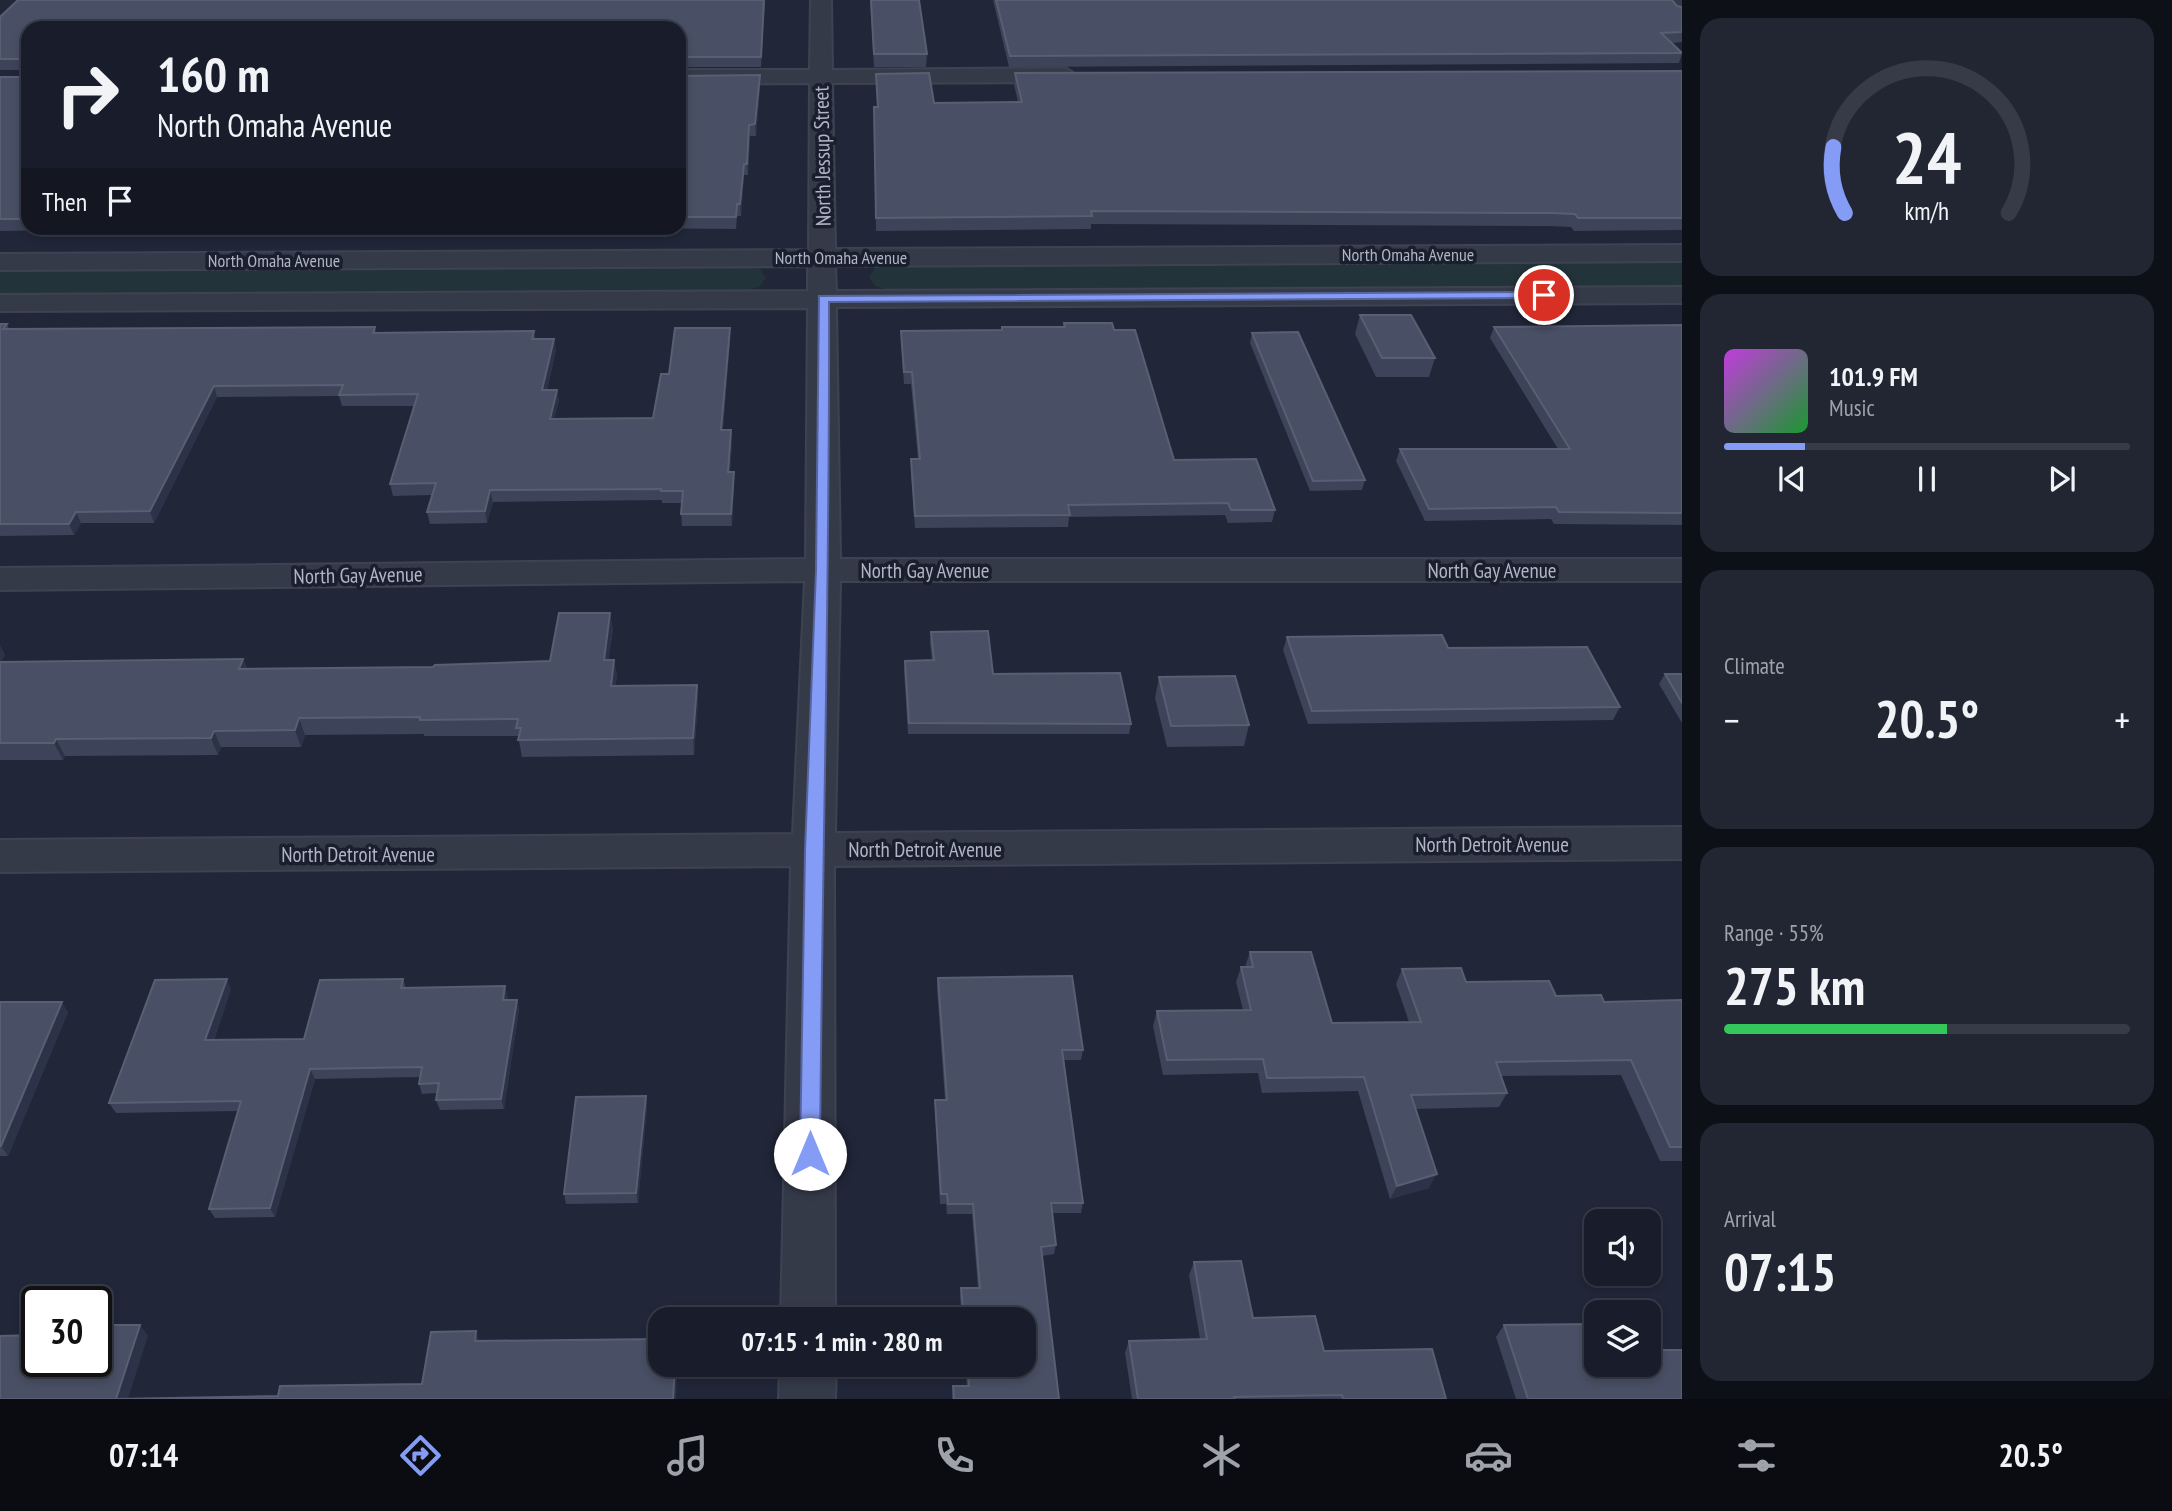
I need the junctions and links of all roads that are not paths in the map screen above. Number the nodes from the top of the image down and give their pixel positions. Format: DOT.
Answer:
graph roads {
  1 [pos="821,0"];
  2 [pos="1671,0"];
  3 [pos="1682,10"];
  4 [pos="1085,75"];
  5 [pos="821,76"];
  6 [pos="686,77"];
  7 [pos="1682,253"];
  8 [pos="824,257"];
  9 [pos="0,262"];
  10 [pos="1682,295"];
  11 [pos="823,299"];
  12 [pos="0,303"];
  13 [pos="1682,569"];
  14 [pos="823,570"];
  15 [pos="0,579"];
  16 [pos="1682,843"];
  17 [pos="813,850"];
  18 [pos="0,856"];
  19 [pos="808,1307"];
  20 [pos="808,1377"];
  21 [pos="807,1399"];
  1 -- 5 [label="street, North Jessup Street"];
  2 -- 3 [label="street"];
  4 -- 5 [label="street"];
  5 -- 6 [label="street"];
  5 -- 8 [label="street, North Jessup Street"];
  7 -- 8 [label="street, North Omaha Avenue"];
  8 -- 9 [label="street, North Omaha Avenue"];
  8 -- 11 [label="street, North Jessup Street"];
  10 -- 11 [label="street, North Omaha Avenue"];
  11 -- 12 [label="street, North Omaha Avenue"];
  11 -- 14 [label="street, North Jessup Street"];
  13 -- 14 [label="street, North Gay Avenue"];
  14 -- 15 [label="street, North Gay Avenue"];
  14 -- 17 [label="street, North Jessup Street"];
  16 -- 17 [label="street, North Detroit Avenue"];
  17 -- 18 [label="street, North Detroit Avenue"];
  17 -- 19 [label="street, North Jessup Street"];
  20 -- 21 [label="street"];
}
